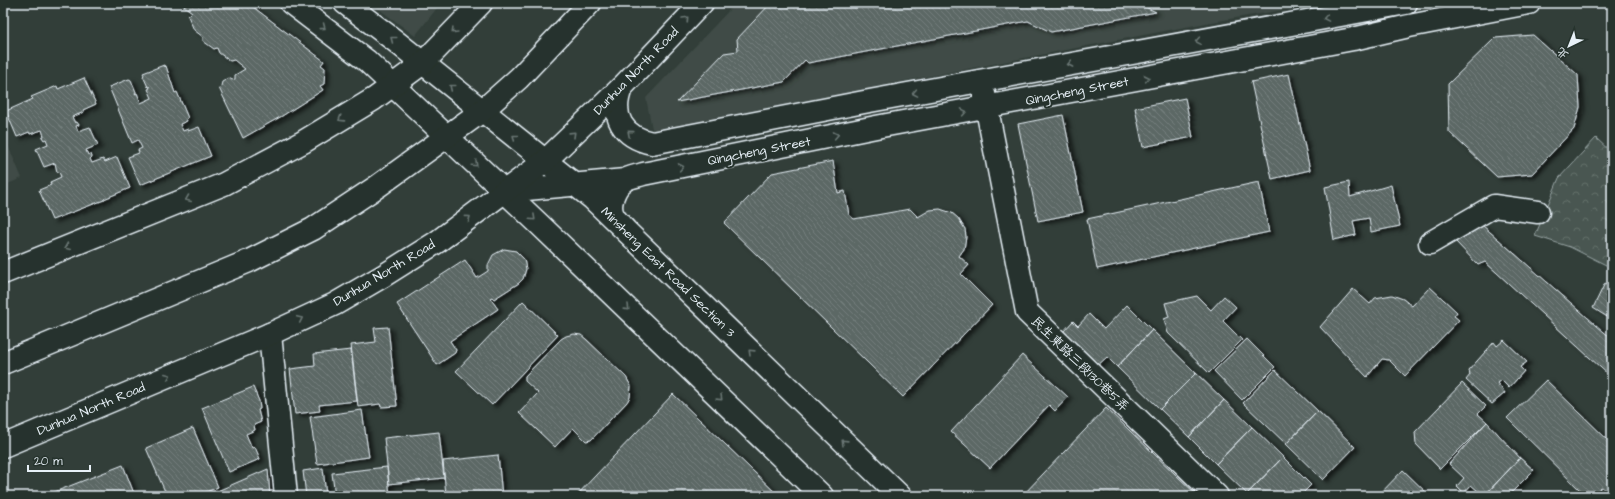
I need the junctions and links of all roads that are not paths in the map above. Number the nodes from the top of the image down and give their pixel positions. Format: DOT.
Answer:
graph roads {
  1 [pos="292,3"];
  2 [pos="345,3"];
  3 [pos="481,3"];
  4 [pos="590,3"];
  5 [pos="702,3"];
  6 [pos="1406,3"];
  7 [pos="1529,3"];
  8 [pos="423,63"];
  9 [pos="981,81"];
  10 [pos="394,86"];
  11 [pos="621,88"];
  12 [pos="987,108"];
  13 [pos="482,111"];
  14 [pos="447,137"];
  15 [pos="545,161"];
  16 [pos="625,180"];
  17 [pos="575,185"];
  18 [pos="505,191"];
  19 [pos="1538,212"];
  20 [pos="626,232"];
  21 [pos="1430,243"];
  22 [pos="3,272"];
  23 [pos="270,334"];
  24 [pos="3,363"];
  25 [pos="3,446"];
  26 [pos="286,496"];
  27 [pos="822,496"];
  28 [pos="900,496"];
  29 [pos="1217,496"];
  1 -- 10 [label="street, one-way"];
  8 -- 2 [label="street, Minsheng East Road Section 3, one-way"];
  3 -- 8 [label="street, one-way"];
  4 -- 13 [label="street"];
  11 -- 5 [label="street, Dunhua North Road, one-way"];
  6 -- 9 [label="street, Qingcheng Street, one-way"];
  12 -- 7 [label="street, Qingcheng Street, one-way"];
  8 -- 10 [label="street"];
  13 -- 8 [label="street, Minsheng East Road Section 3, one-way"];
  9 -- 11 [label="street, Qingcheng Street, one-way"];
  9 -- 12 [label="street, 民生東路三段130巷5弄"];
  10 -- 14 [label="street"];
  10 -- 22 [label="street, one-way"];
  15 -- 11 [label="street, Dunhua North Road, one-way"];
  16 -- 12 [label="street, Qingcheng Street, one-way"];
  12 -- 29 [label="street, 民生東路三段130巷5弄"];
  13 -- 14 [label="street"];
  15 -- 13 [label="street, Minsheng East Road Section 3, one-way"];
  14 -- 18 [label="street, one-way"];
  14 -- 24 [label="street"];
  15 -- 17 [label="street, Minsheng East Road Section 3"];
  15 -- 18 [label="street, Dunhua North Road"];
  16 -- 17 [label="street, Qingcheng Street"];
  16 -- 20 [label="street"];
  17 -- 18 [label="street, Qingcheng Street"];
  17 -- 20 [label="street, Minsheng East Road Section 3"];
  23 -- 18 [label="street, Dunhua North Road, one-way"];
  18 -- 27 [label="street, one-way"];
  19 -- 21 [label="street"];
  28 -- 20 [label="street, Minsheng East Road Section 3, one-way"];
  25 -- 23 [label="street, Dunhua North Road, one-way"];
  23 -- 26 [label="street"];
}
